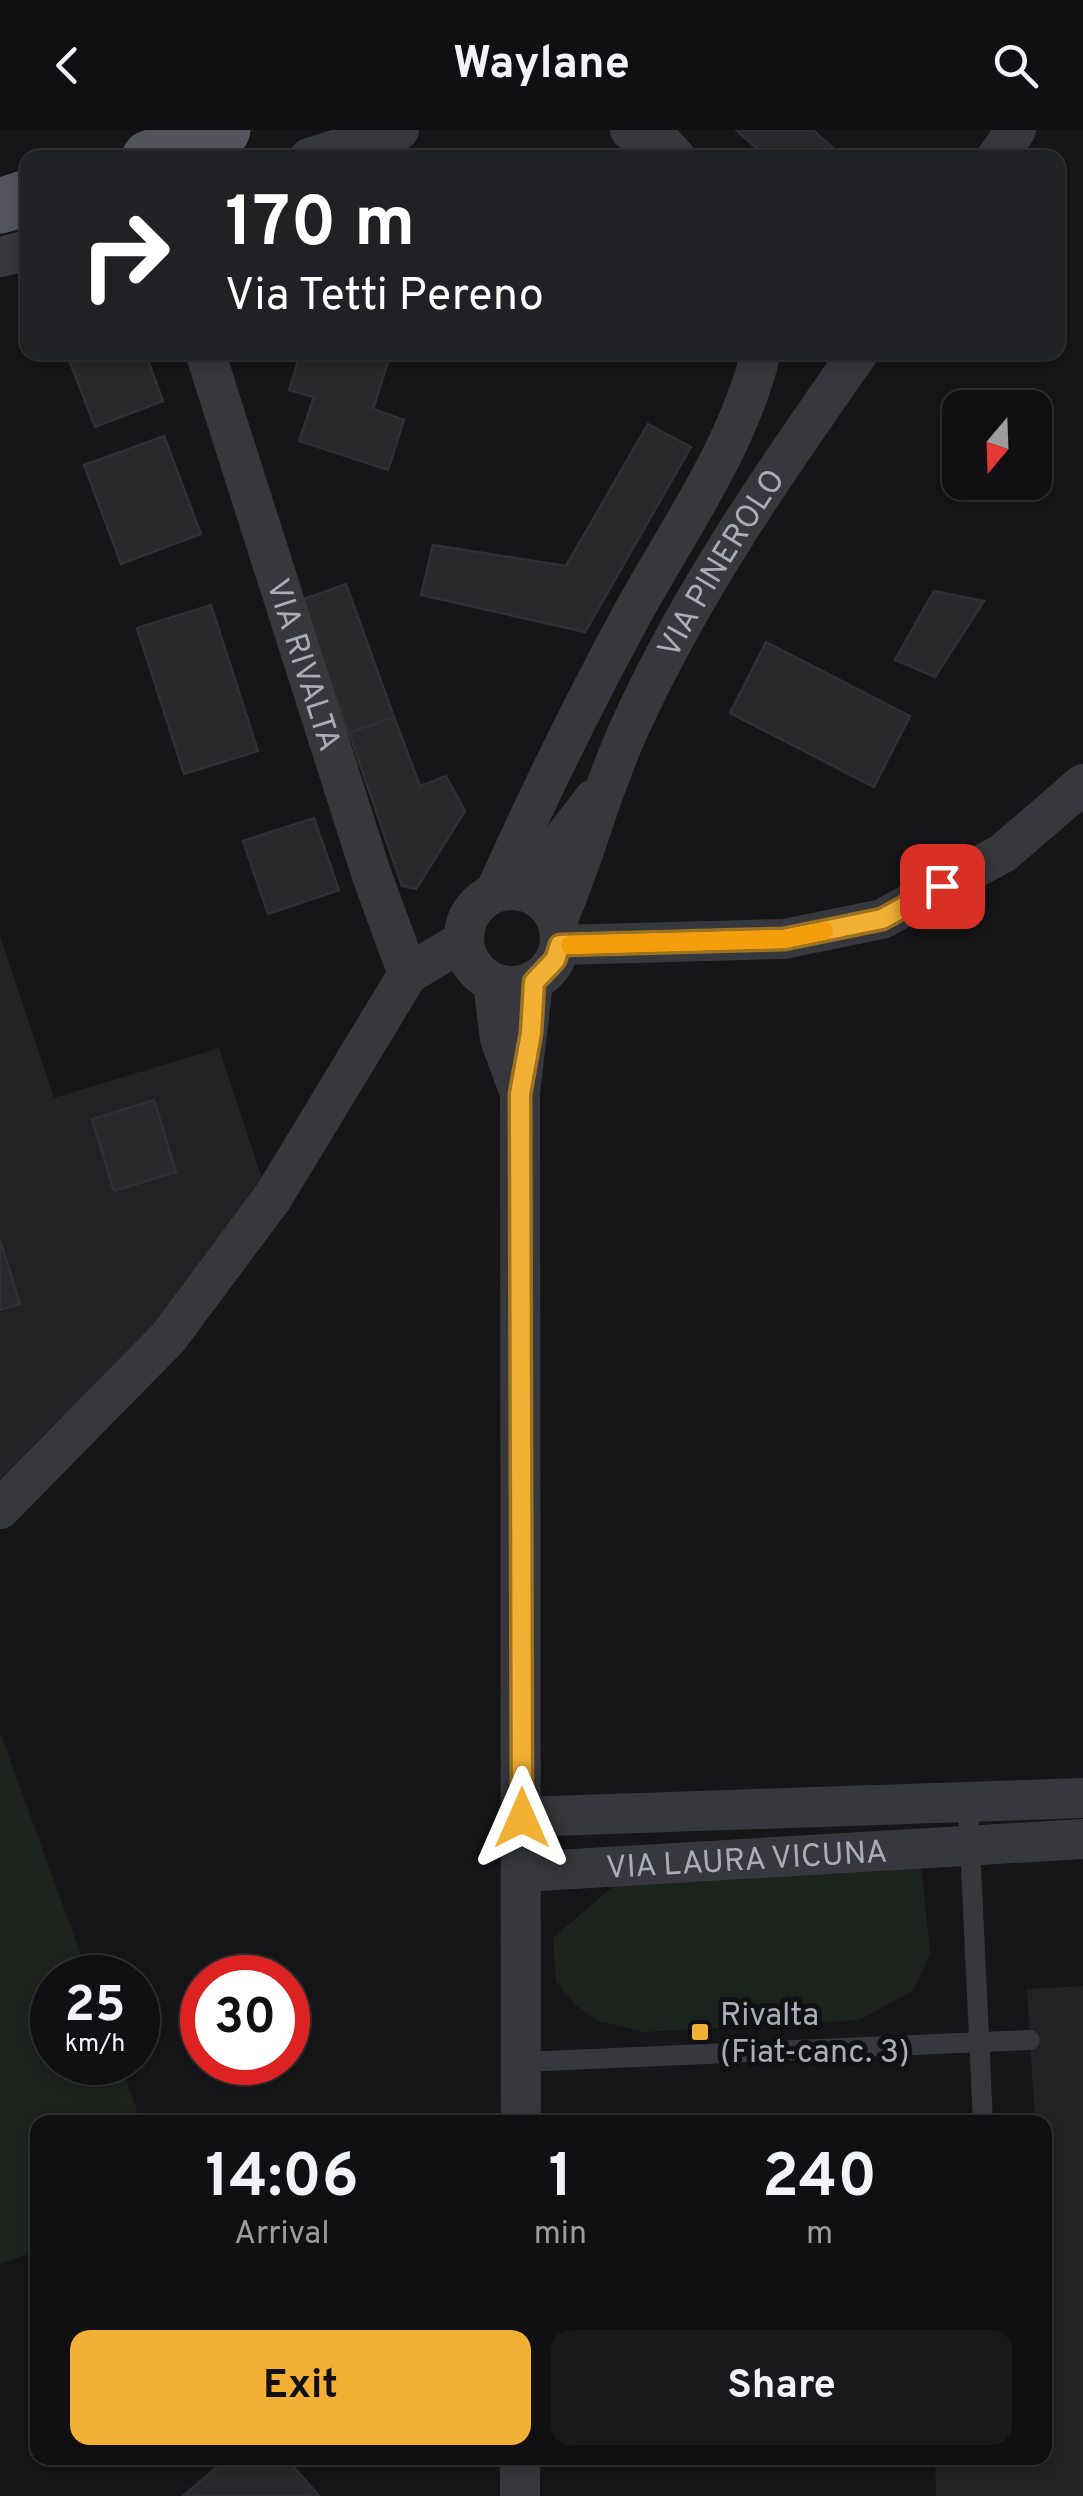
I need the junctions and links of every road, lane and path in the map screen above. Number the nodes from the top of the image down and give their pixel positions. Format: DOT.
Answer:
graph roads {
  1 [pos="399,130"];
  2 [pos="630,130"];
  3 [pos="214,132"];
  4 [pos="168,150"];
  5 [pos="335,150"];
  6 [pos="669,150"];
  7 [pos="208,360"];
  8 [pos="759,360"];
  9 [pos="853,360"];
  10 [pos="1083,784"];
  11 [pos="603,788"];
  12 [pos="509,891"];
  13 [pos="559,933"];
  14 [pos="476,964"];
  15 [pos="534,982"];
  16 [pos="399,990"];
  17 [pos="520,1094"];
  18 [pos="0,1508"];
  19 [pos="1083,1798"];
  20 [pos="968,1804"];
  21 [pos="522,1818"];
  22 [pos="1083,1839"];
  23 [pos="970,1843"];
  24 [pos="522,1872"];
  25 [pos="1030,2040"];
  26 [pos="978,2042"];
  27 [pos="522,2062"];
  28 [pos="522,2115"];
  29 [pos="983,2115"];
  30 [pos="520,2465"];
  31 [pos="520,2496"];
  1 -- 5 [label="street"];
  2 -- 6 [label="street"];
  3 -- 4 [label="main road"];
  7 -- 16 [label="street, VIA RIVALTA"];
  8 -- 12 [label="street"];
  9 -- 11 [label="street, VIA PINEROLO"];
  10 -- 13 [label="street"];
  11 -- 12 [label="street, VIA PINEROLO"];
  11 -- 13 [label="street, VIA PINEROLO"];
  12 -- 13 [label="street"];
  12 -- 14 [label="street"];
  13 -- 15 [label="street"];
  14 -- 15 [label="street"];
  14 -- 16 [label="street"];
  14 -- 17 [label="street"];
  15 -- 17 [label="street"];
  16 -- 18 [label="street"];
  17 -- 21 [label="street"];
  19 -- 20 [label="street, VIA LAURA VICUNA"];
  20 -- 21 [label="street, VIA LAURA VICUNA"];
  20 -- 23 [label="lane"];
  21 -- 24 [label="street"];
  22 -- 23 [label="street, VIA LAURA VICUNA"];
  23 -- 24 [label="street, VIA LAURA VICUNA"];
  23 -- 26 [label="lane"];
  24 -- 27 [label="street"];
  25 -- 26 [label="lane"];
  26 -- 27 [label="lane"];
  26 -- 29 [label="lane"];
  27 -- 28 [label="street"];
  30 -- 31 [label="street"];
}
